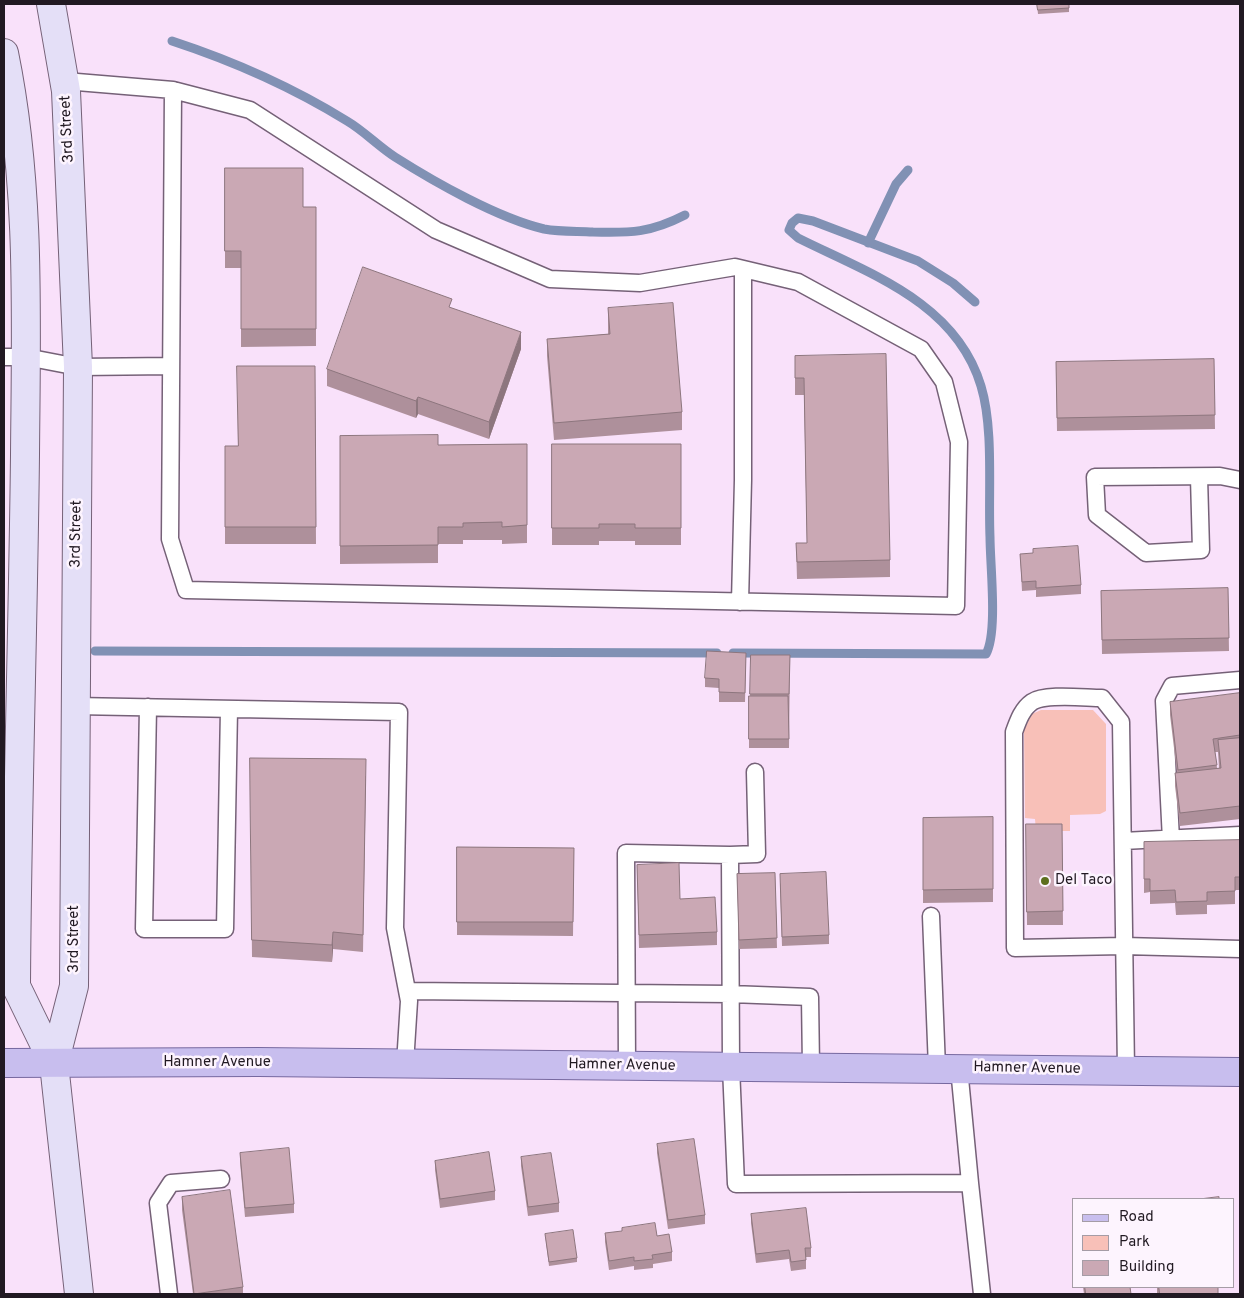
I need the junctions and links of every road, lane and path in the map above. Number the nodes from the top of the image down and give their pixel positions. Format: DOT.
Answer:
graph roads {
  1 [pos="51,4"];
  2 [pos="4,53"];
  3 [pos="65,81"];
  4 [pos="173,90"];
  5 [pos="744,270"];
  6 [pos="15,357"];
  7 [pos="171,366"];
  8 [pos="78,367"];
  9 [pos="1199,476"];
  10 [pos="1240,480"];
  11 [pos="740,602"];
  12 [pos="1240,680"];
  13 [pos="75,706"];
  14 [pos="148,707"];
  15 [pos="229,709"];
  16 [pos="755,772"];
  17 [pos="1240,835"];
  18 [pos="1171,840"];
  19 [pos="1123,841"];
  20 [pos="730,855"];
  21 [pos="931,916"];
  22 [pos="1124,946"];
  23 [pos="1240,949"];
  24 [pos="407,991"];
  25 [pos="627,993"];
  26 [pos="731,994"];
  27 [pos="4,1063"];
  28 [pos="54,1064"];
  29 [pos="404,1064"];
  30 [pos="627,1066"];
  31 [pos="731,1067"];
  32 [pos="811,1067"];
  33 [pos="948,1068"];
  34 [pos="1126,1070"];
  35 [pos="1240,1072"];
  36 [pos="221,1180"];
  37 [pos="970,1183"];
  38 [pos="79,1294"];
  39 [pos="169,1294"];
  40 [pos="982,1294"];
  1 -- 3 [label="street, 3rd Street"];
  2 -- 6 [label="street, 3rd Street"];
  3 -- 4 [label="lane"];
  3 -- 8 [label="street, 3rd Street"];
  4 -- 5 [label="lane"];
  4 -- 7 [label="lane"];
  5 -- 11 [label="lane"];
  5 -- 11 [label="lane"];
  6 -- 8 [label="lane"];
  6 -- 28 [label="street, 3rd Street"];
  7 -- 8 [label="lane"];
  7 -- 11 [label="lane"];
  8 -- 13 [label="street, 3rd Street"];
  9 -- 9 [label="lane"];
  9 -- 10 [label="lane"];
  12 -- 18 [label="lane"];
  13 -- 14 [label="lane"];
  13 -- 28 [label="street, 3rd Street"];
  14 -- 15 [label="lane"];
  14 -- 15 [label="lane"];
  15 -- 24 [label="lane"];
  16 -- 20 [label="lane"];
  17 -- 18 [label="lane"];
  18 -- 19 [label="lane"];
  19 -- 22 [label="lane"];
  19 -- 22 [label="lane"];
  20 -- 25 [label="lane"];
  20 -- 26 [label="lane"];
  21 -- 33 [label="lane"];
  22 -- 23 [label="lane"];
  22 -- 34 [label="lane"];
  24 -- 25 [label="lane"];
  24 -- 29 [label="lane"];
  25 -- 26 [label="lane"];
  25 -- 30 [label="lane"];
  26 -- 31 [label="lane"];
  26 -- 32 [label="lane"];
  27 -- 28 [label="main road, Hamner Avenue"];
  28 -- 29 [label="main road, Hamner Avenue"];
  28 -- 38 [label="street, 3rd Street"];
  29 -- 30 [label="main road, Hamner Avenue"];
  30 -- 31 [label="main road, Hamner Avenue"];
  31 -- 32 [label="main road, Hamner Avenue"];
  31 -- 37 [label="lane"];
  32 -- 33 [label="main road, Hamner Avenue"];
  33 -- 34 [label="main road, Hamner Avenue"];
  33 -- 37 [label="lane"];
  34 -- 35 [label="main road, Hamner Avenue"];
  36 -- 39 [label="lane"];
  37 -- 40 [label="lane"];
}
